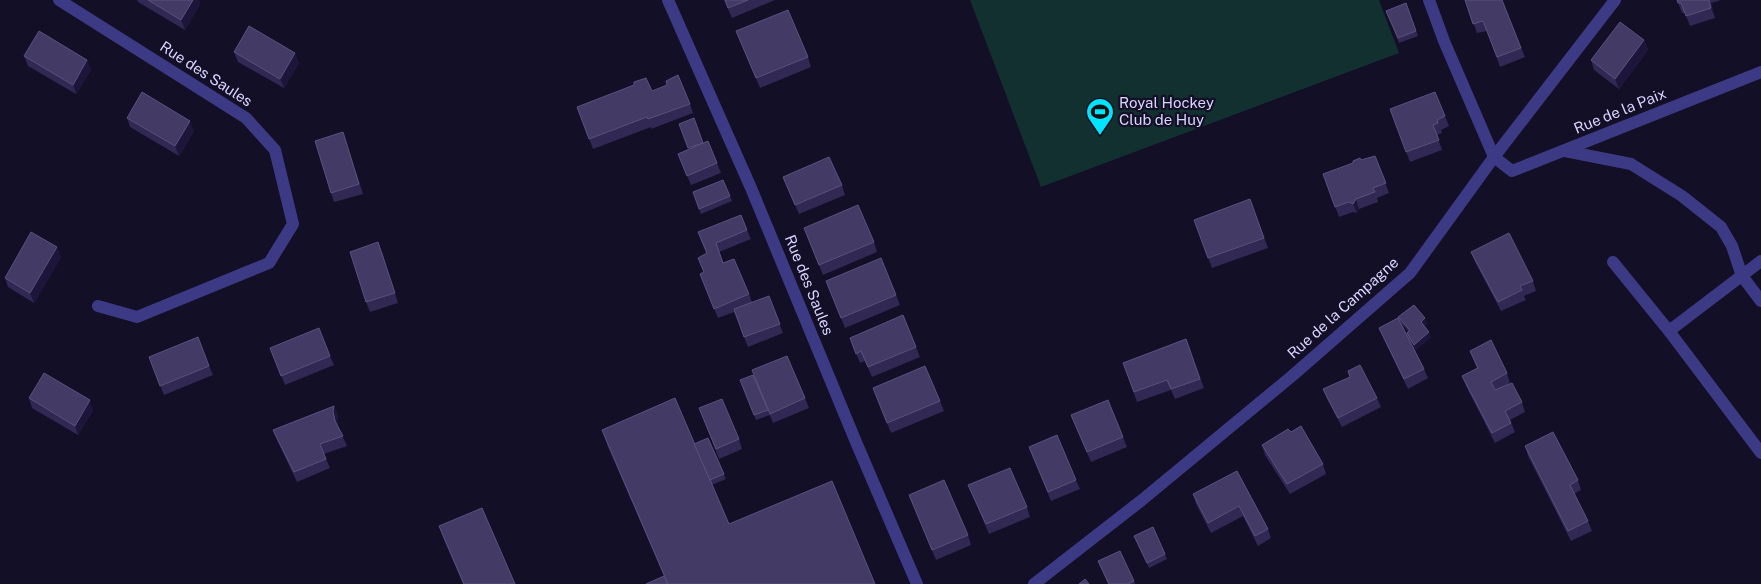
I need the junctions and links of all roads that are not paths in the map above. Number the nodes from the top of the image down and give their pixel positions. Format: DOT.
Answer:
graph roads {
  1 [pos="59,0"];
  2 [pos="668,0"];
  3 [pos="1428,0"];
  4 [pos="1615,0"];
  5 [pos="1761,72"];
  6 [pos="1565,150"];
  7 [pos="1494,157"];
  8 [pos="1761,261"];
  9 [pos="1613,262"];
  10 [pos="1742,276"];
  11 [pos="1761,301"];
  12 [pos="98,306"];
  13 [pos="1669,330"];
  14 [pos="1761,453"];
  15 [pos="917,584"];
  16 [pos="1034,584"];
  1 -- 12 [label="street, Rue des Saules"];
  2 -- 15 [label="street, Rue des Saules"];
  3 -- 7 [label="street"];
  4 -- 7 [label="street, Rue de la Campagne"];
  5 -- 6 [label="street, Rue de la Paix"];
  6 -- 7 [label="street, Rue de la Paix"];
  6 -- 10 [label="street"];
  7 -- 16 [label="street, Rue de la Campagne"];
  8 -- 10 [label="street"];
  9 -- 13 [label="street"];
  10 -- 11 [label="street"];
  10 -- 13 [label="street"];
  13 -- 14 [label="street"];
}
